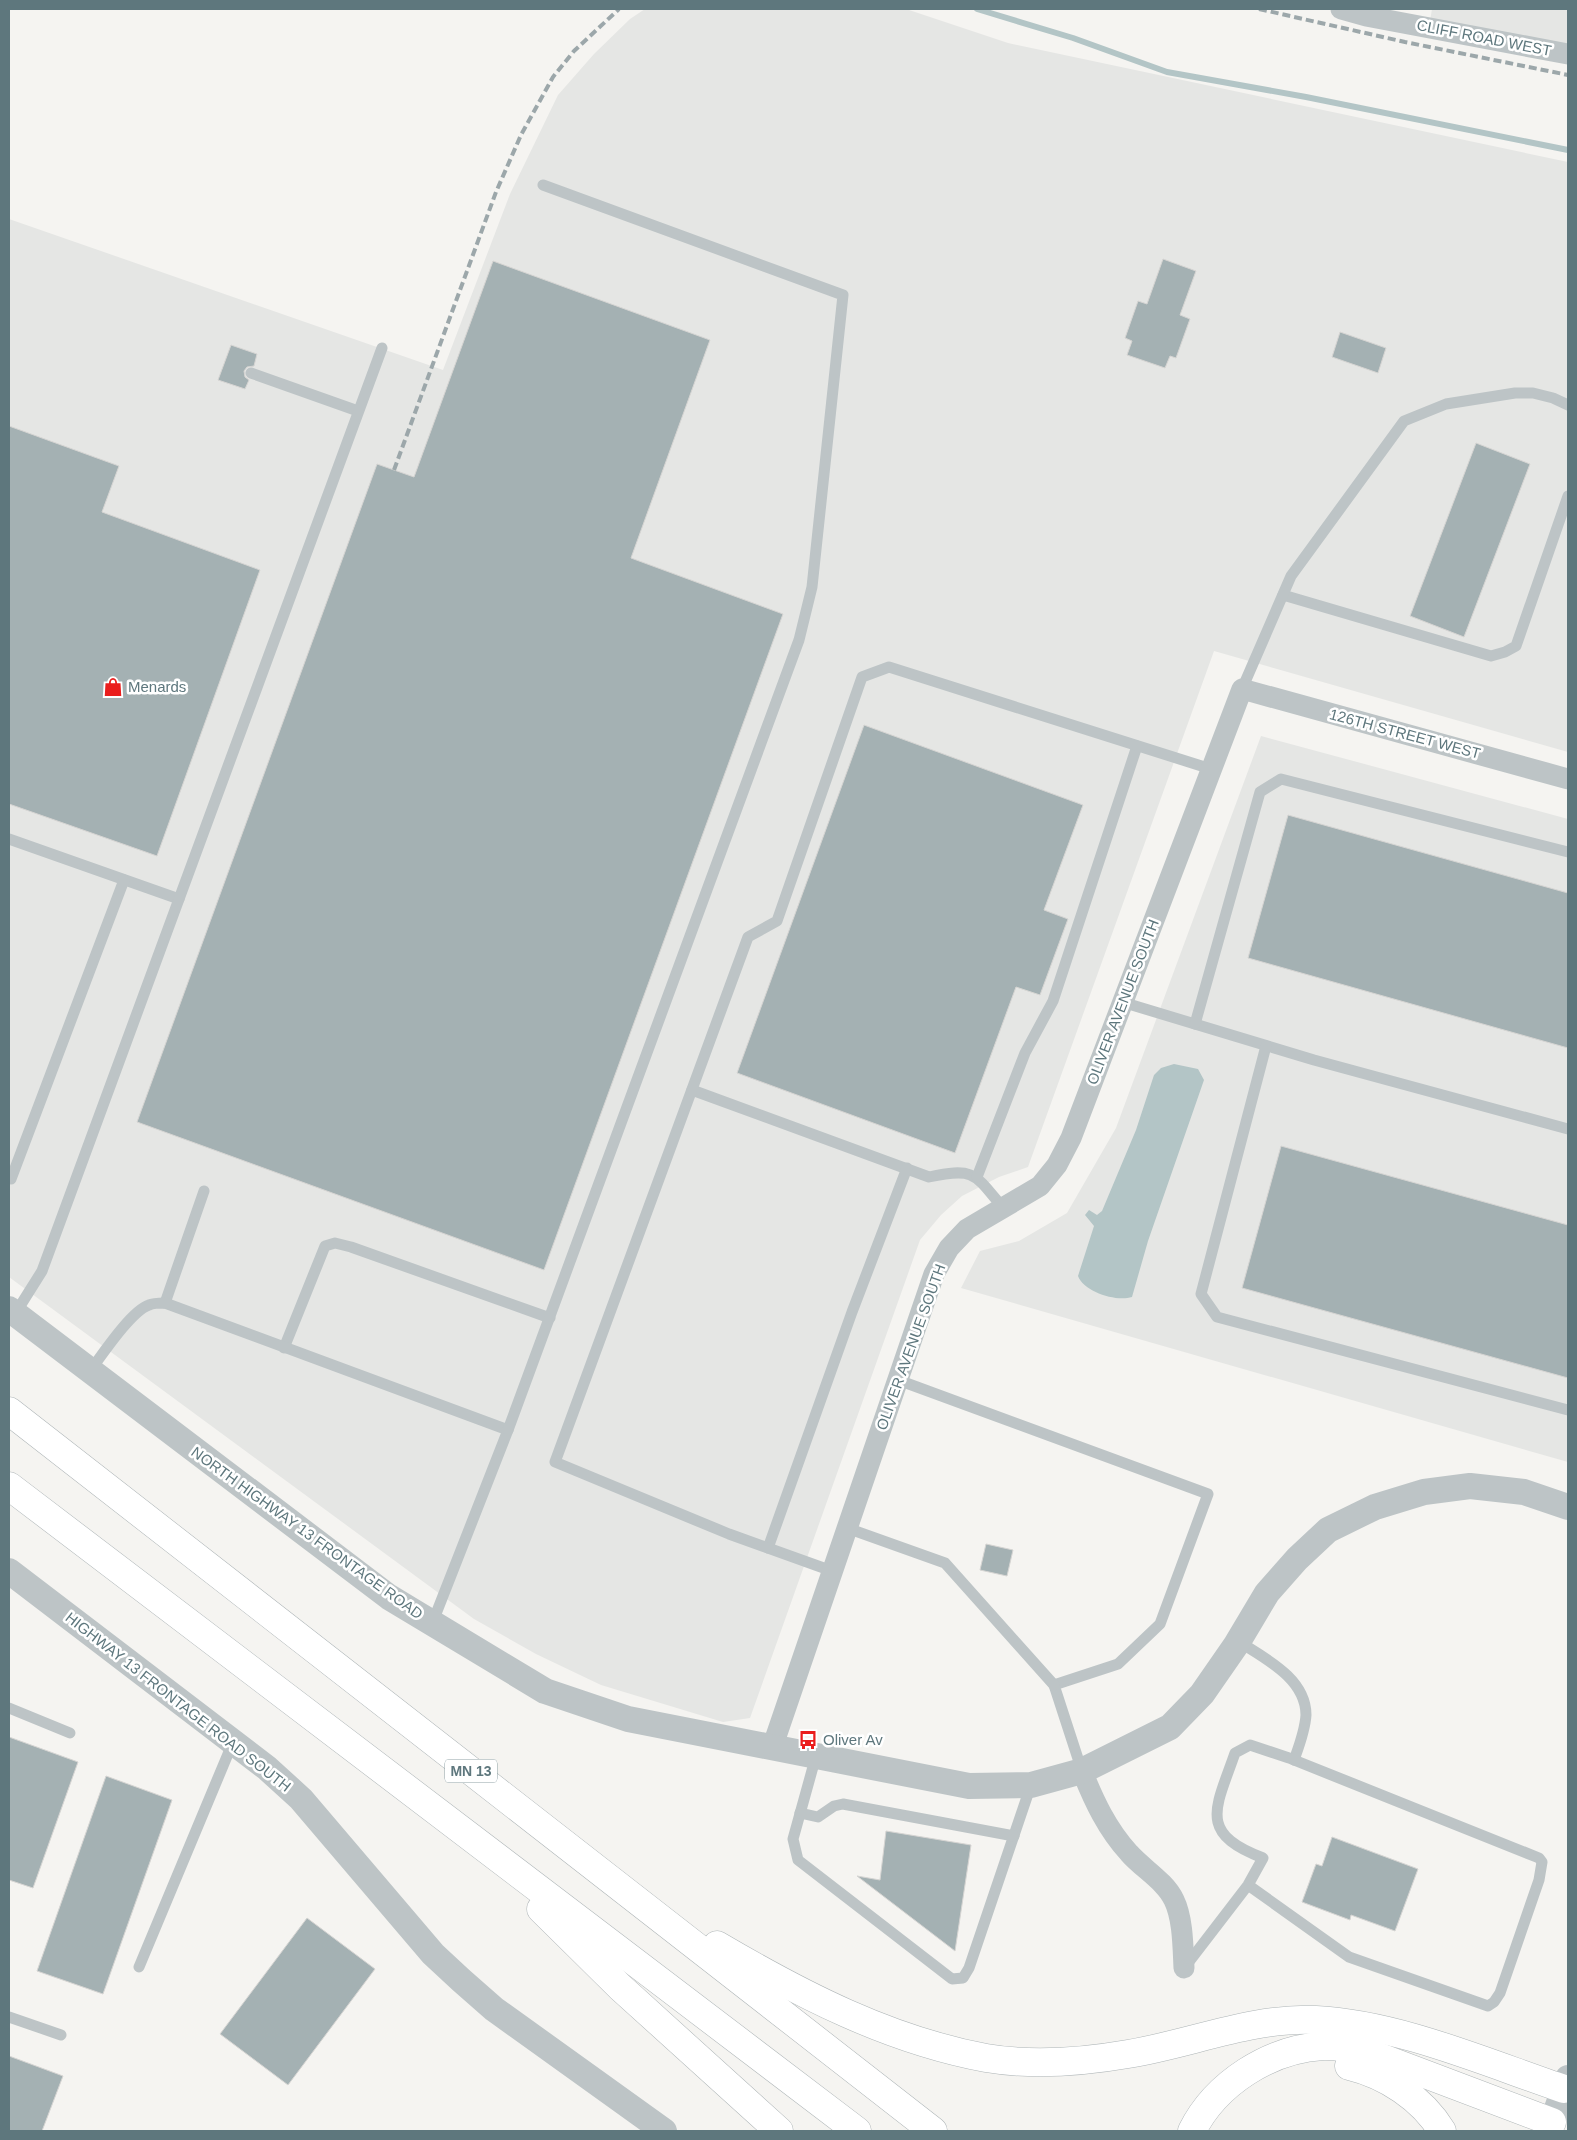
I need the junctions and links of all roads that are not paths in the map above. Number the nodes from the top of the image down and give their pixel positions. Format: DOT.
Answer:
graph roads {
  1 [pos="1345,9"];
  2 [pos="1431,18"];
  3 [pos="1568,54"];
  4 [pos="543,185"];
  5 [pos="382,348"];
  6 [pos="251,373"];
  7 [pos="1568,405"];
  8 [pos="358,411"];
  9 [pos="1568,496"];
  10 [pos="1283,595"];
  11 [pos="1242,689"];
  12 [pos="1137,746"];
  13 [pos="1212,769"];
  14 [pos="1568,778"];
  15 [pos="9,838"];
  16 [pos="1568,852"];
  17 [pos="124,880"];
  18 [pos="179,899"];
  19 [pos="1122,1002"];
  20 [pos="1195,1024"];
  21 [pos="1266,1046"];
  22 [pos="692,1090"];
  23 [pos="1568,1129"];
  24 [pos="907,1168"];
  25 [pos="9,1177"];
  26 [pos="977,1177"];
  27 [pos="204,1191"];
  28 [pos="1003,1208"];
  29 [pos="165,1303"];
  30 [pos="12,1311"];
  31 [pos="550,1318"];
  32 [pos="284,1348"];
  33 [pos="90,1371"];
  34 [pos="898,1380"];
  35 [pos="1568,1410"];
  36 [pos="9,1411"];
  37 [pos="508,1430"];
  38 [pos="9,1486"];
  39 [pos="1568,1507"];
  40 [pos="847,1528"];
  41 [pos="768,1548"];
  42 [pos="9,1571"];
  43 [pos="832,1571"];
  44 [pos="432,1624"];
  45 [pos="1238,1641"];
  46 [pos="1054,1685"];
  47 [pos="9,1708"];
  48 [pos="70,1733"];
  49 [pos="233,1742"];
  50 [pos="772,1748"];
  51 [pos="816,1756"];
  52 [pos="1294,1760"];
  53 [pos="1082,1771"];
  54 [pos="1031,1785"];
  55 [pos="800,1813"];
  56 [pos="457,1827"];
  57 [pos="1014,1836"];
  58 [pos="562,1842"];
  59 [pos="1248,1885"];
  60 [pos="139,1967"];
  61 [pos="1184,1968"];
  62 [pos="9,2017"];
  63 [pos="61,2035"];
  64 [pos="1260,2064"];
  65 [pos="1566,2083"];
  66 [pos="1556,2127"];
  67 [pos="664,2131"];
  68 [pos="779,2131"];
  69 [pos="857,2131"];
  70 [pos="932,2131"];
  71 [pos="1192,2131"];
  72 [pos="1442,2131"];
  1 -- 2 [label="street, CLIFF ROAD WEST"];
  2 -- 3 [label="street, CLIFF ROAD WEST"];
  4 -- 31 [label="lane"];
  5 -- 8 [label="lane"];
  6 -- 8 [label="lane"];
  7 -- 10 [label="lane"];
  8 -- 18 [label="lane"];
  9 -- 10 [label="lane"];
  10 -- 11 [label="lane"];
  11 -- 13 [label="street, OLIVER AVENUE SOUTH"];
  11 -- 14 [label="street, 126TH STREET WEST"];
  12 -- 13 [label="lane"];
  12 -- 22 [label="lane"];
  12 -- 26 [label="lane"];
  13 -- 19 [label="street, OLIVER AVENUE SOUTH"];
  15 -- 17 [label="lane"];
  16 -- 20 [label="lane"];
  17 -- 18 [label="lane"];
  17 -- 25 [label="lane"];
  18 -- 30 [label="lane"];
  19 -- 20 [label="lane"];
  19 -- 28 [label="street, OLIVER AVENUE SOUTH"];
  20 -- 21 [label="lane"];
  21 -- 23 [label="lane"];
  21 -- 35 [label="lane"];
  22 -- 24 [label="lane"];
  22 -- 41 [label="lane"];
  24 -- 26 [label="lane"];
  24 -- 41 [label="lane"];
  26 -- 28 [label="lane"];
  27 -- 29 [label="lane"];
  28 -- 34 [label="street, OLIVER AVENUE SOUTH"];
  29 -- 32 [label="lane"];
  29 -- 33 [label="lane"];
  30 -- 33 [label="street, NORTH HIGHWAY 13 FRONTAGE ROAD"];
  31 -- 32 [label="lane"];
  31 -- 37 [label="lane"];
  32 -- 37 [label="lane"];
  33 -- 44 [label="street, NORTH HIGHWAY 13 FRONTAGE ROAD"];
  34 -- 40 [label="street, OLIVER AVENUE SOUTH"];
  34 -- 46 [label="lane"];
  36 -- 58 [label="highway, MN 13"];
  37 -- 44 [label="lane"];
  38 -- 56 [label="highway"];
  39 -- 45 [label="street, NORTH HIGHWAY 13 FRONTAGE ROAD"];
  40 -- 43 [label="street, OLIVER AVENUE SOUTH"];
  40 -- 46 [label="lane"];
  41 -- 43 [label="lane"];
  42 -- 49 [label="street, HIGHWAY 13 FRONTAGE ROAD SOUTH"];
  43 -- 50 [label="street, OLIVER AVENUE SOUTH"];
  44 -- 50 [label="street, NORTH HIGHWAY 13 FRONTAGE ROAD"];
  45 -- 52 [label="lane"];
  45 -- 53 [label="street, NORTH HIGHWAY 13 FRONTAGE ROAD"];
  46 -- 53 [label="lane"];
  47 -- 48 [label="lane"];
  49 -- 60 [label="lane"];
  49 -- 67 [label="street, HIGHWAY 13 FRONTAGE ROAD SOUTH"];
  50 -- 51 [label="street, NORTH HIGHWAY 13 FRONTAGE ROAD"];
  51 -- 54 [label="street, NORTH HIGHWAY 13 FRONTAGE ROAD"];
  51 -- 55 [label="lane"];
  52 -- 59 [label="lane"];
  52 -- 59 [label="lane"];
  53 -- 54 [label="street, NORTH HIGHWAY 13 FRONTAGE ROAD"];
  53 -- 61 [label="street"];
  54 -- 57 [label="lane"];
  55 -- 57 [label="lane"];
  55 -- 57 [label="lane"];
  56 -- 68 [label="highway"];
  56 -- 69 [label="highway"];
  58 -- 65 [label="highway"];
  58 -- 70 [label="highway, MN 13"];
  59 -- 61 [label="lane"];
  62 -- 63 [label="lane"];
  64 -- 66 [label="highway"];
  64 -- 71 [label="highway"];
  64 -- 72 [label="highway"];
  65 -- 66 [label="street"];
}
